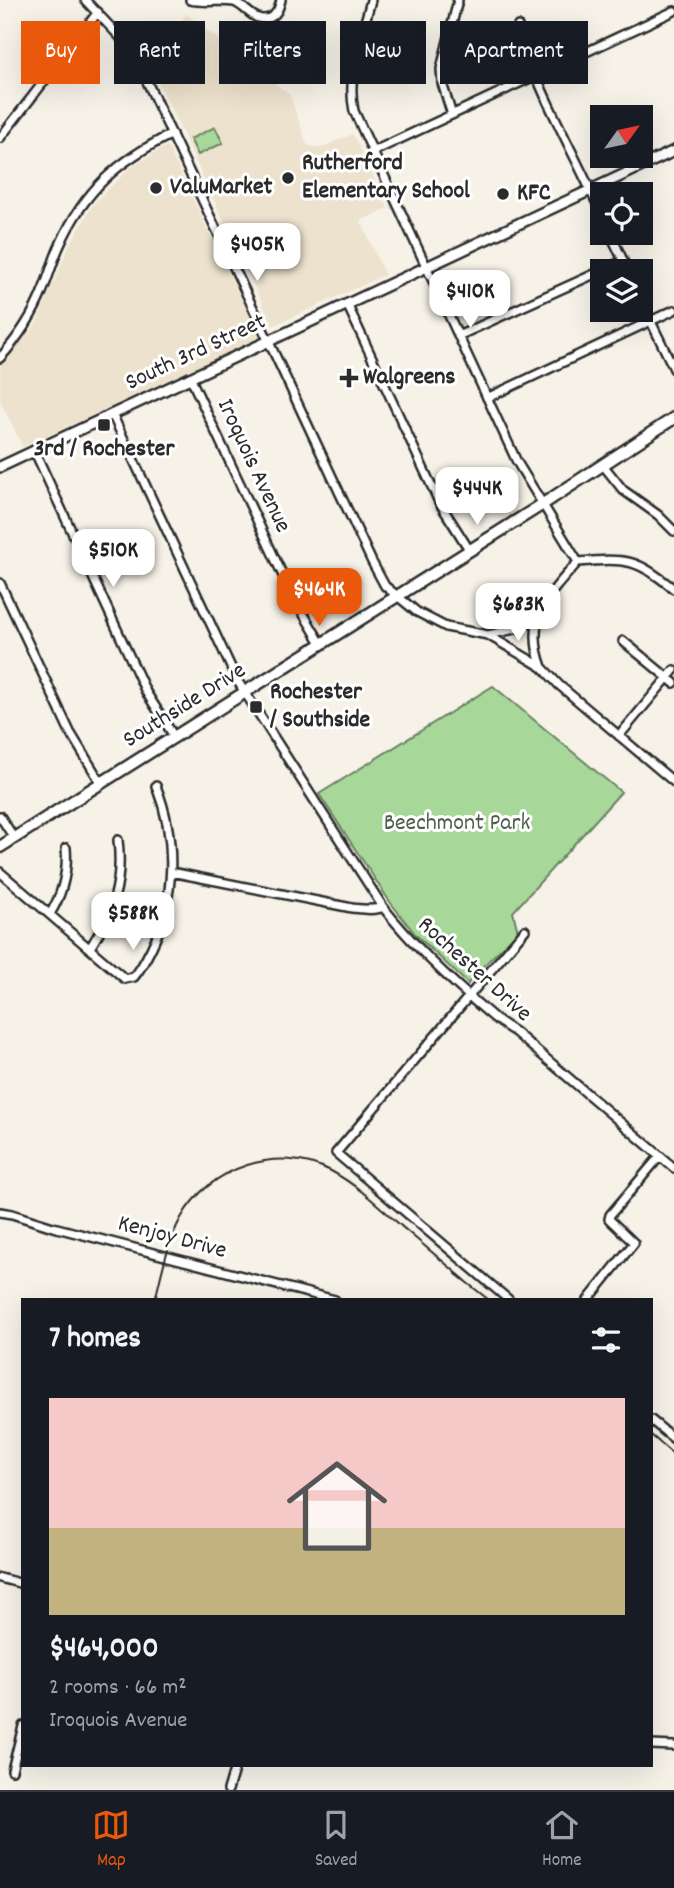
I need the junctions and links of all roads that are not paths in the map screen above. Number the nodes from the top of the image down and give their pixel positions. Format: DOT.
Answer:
graph roads {
  1 [pos="85,0"];
  2 [pos="281,0"];
  3 [pos="371,0"];
  4 [pos="458,0"];
  5 [pos="190,1"];
  6 [pos="674,11"];
  7 [pos="98,12"];
  8 [pos="588,51"];
  9 [pos="518,84"];
  10 [pos="541,84"];
  11 [pos="452,115"];
  12 [pos="172,134"];
  13 [pos="0,138"];
  14 [pos="674,151"];
  15 [pos="372,152"];
  16 [pos="608,182"];
  17 [pos="590,188"];
  18 [pos="590,190"];
  19 [pos="426,267"];
  20 [pos="590,276"];
  21 [pos="347,304"];
  22 [pos="674,310"];
  23 [pos="653,320"];
  24 [pos="649,322"];
  25 [pos="651,322"];
  26 [pos="457,336"];
  27 [pos="269,341"];
  28 [pos="0,359"];
  29 [pos="674,369"];
  30 [pos="190,377"];
  31 [pos="486,398"];
  32 [pos="112,414"];
  33 [pos="674,418"];
  34 [pos="34,450"];
  35 [pos="603,465"];
  36 [pos="0,467"];
  37 [pos="543,504"];
  38 [pos="674,531"];
  39 [pos="470,551"];
  40 [pos="578,562"];
  41 [pos="0,583"];
  42 [pos="674,589"];
  43 [pos="396,596"];
  44 [pos="537,618"];
  45 [pos="488,635"];
  46 [pos="623,641"];
  47 [pos="322,645"];
  48 [pos="542,667"];
  49 [pos="674,670"];
  50 [pos="671,680"];
  51 [pos="246,692"];
  52 [pos="619,736"];
  53 [pos="175,737"];
  54 [pos="674,782"];
  55 [pos="102,783"];
  56 [pos="156,786"];
  57 [pos="0,816"];
  58 [pos="15,838"];
  59 [pos="118,840"];
  60 [pos="0,847"];
  61 [pos="66,848"];
  62 [pos="0,872"];
  63 [pos="171,872"];
  64 [pos="383,907"];
  65 [pos="50,914"];
  66 [pos="525,930"];
  67 [pos="90,948"];
  68 [pos="469,995"];
  69 [pos="660,1156"];
  70 [pos="674,1168"];
  71 [pos="0,1212"];
  72 [pos="327,1298"];
  73 [pos="507,1298"];
  74 [pos="590,1298"];
  75 [pos="653,1422"];
  76 [pos="674,1439"];
  77 [pos="0,1578"];
  78 [pos="21,1583"];
  79 [pos="21,1734"];
  80 [pos="653,1745"];
  81 [pos="674,1746"];
  82 [pos="235,1767"];
  83 [pos="12,1770"];
  84 [pos="228,1790"];
  1 -- 7 [label="street"];
  2 -- 5 [label="street"];
  3 -- 15 [label="street"];
  4 -- 11 [label="street"];
  6 -- 8 [label="street"];
  7 -- 12 [label="street"];
  7 -- 13 [label="street"];
  9 -- 11 [label="street"];
  10 -- 17 [label="street"];
  11 -- 15 [label="street"];
  12 -- 27 [label="street"];
  12 -- 28 [label="street"];
  14 -- 16 [label="street, South 3rd Street"];
  15 -- 19 [label="street"];
  18 -- 19 [label="street, South 3rd Street"];
  19 -- 21 [label="street, South 3rd Street"];
  19 -- 26 [label="street"];
  20 -- 26 [label="street"];
  21 -- 27 [label="street, South 3rd Street"];
  21 -- 39 [label="street"];
  22 -- 23 [label="street"];
  24 -- 31 [label="street"];
  25 -- 29 [label="street"];
  26 -- 31 [label="street"];
  27 -- 30 [label="street, South 3rd Street"];
  27 -- 43 [label="street"];
  30 -- 32 [label="street, South 3rd Street"];
  30 -- 47 [label="street, Iroquois Avenue"];
  31 -- 37 [label="street"];
  32 -- 34 [label="street, South 3rd Street"];
  32 -- 51 [label="street, Rochester Drive"];
  33 -- 35 [label="main road, Southside Drive"];
  34 -- 36 [label="street, South 3rd Street"];
  34 -- 53 [label="street"];
  35 -- 37 [label="main road, Southside Drive"];
  35 -- 38 [label="street"];
  37 -- 39 [label="main road, Southside Drive"];
  37 -- 40 [label="street"];
  39 -- 43 [label="main road, Southside Drive"];
  40 -- 42 [label="street"];
  40 -- 44 [label="street"];
  41 -- 55 [label="street"];
  43 -- 45 [label="street"];
  43 -- 47 [label="main road, Southside Drive"];
  44 -- 45 [label="street"];
  44 -- 48 [label="street"];
  45 -- 48 [label="street"];
  46 -- 50 [label="street"];
  47 -- 51 [label="main road, Southside Drive"];
  48 -- 52 [label="street"];
  49 -- 50 [label="street"];
  50 -- 52 [label="street"];
  51 -- 53 [label="main road, Southside Drive"];
  51 -- 64 [label="street, Rochester Drive"];
  52 -- 54 [label="street"];
  53 -- 55 [label="main road, Southside Drive"];
  55 -- 58 [label="main road, Southside Drive"];
  56 -- 63 [label="street"];
  57 -- 58 [label="street"];
  58 -- 60 [label="main road, Southside Drive"];
  59 -- 67 [label="street"];
  61 -- 65 [label="street"];
  62 -- 65 [label="street"];
  63 -- 64 [label="street"];
  63 -- 67 [label="street"];
  64 -- 68 [label="street, Rochester Drive"];
  65 -- 67 [label="street"];
  66 -- 68 [label="street"];
  68 -- 69 [label="street, Rochester Drive"];
  68 -- 73 [label="street"];
  69 -- 70 [label="street, Rochester Drive"];
  69 -- 74 [label="street"];
  71 -- 72 [label="street, Kenjoy Drive"];
  75 -- 76 [label="street"];
  77 -- 78 [label="street"];
  79 -- 83 [label="street"];
  80 -- 81 [label="street"];
  82 -- 84 [label="street"];
}
